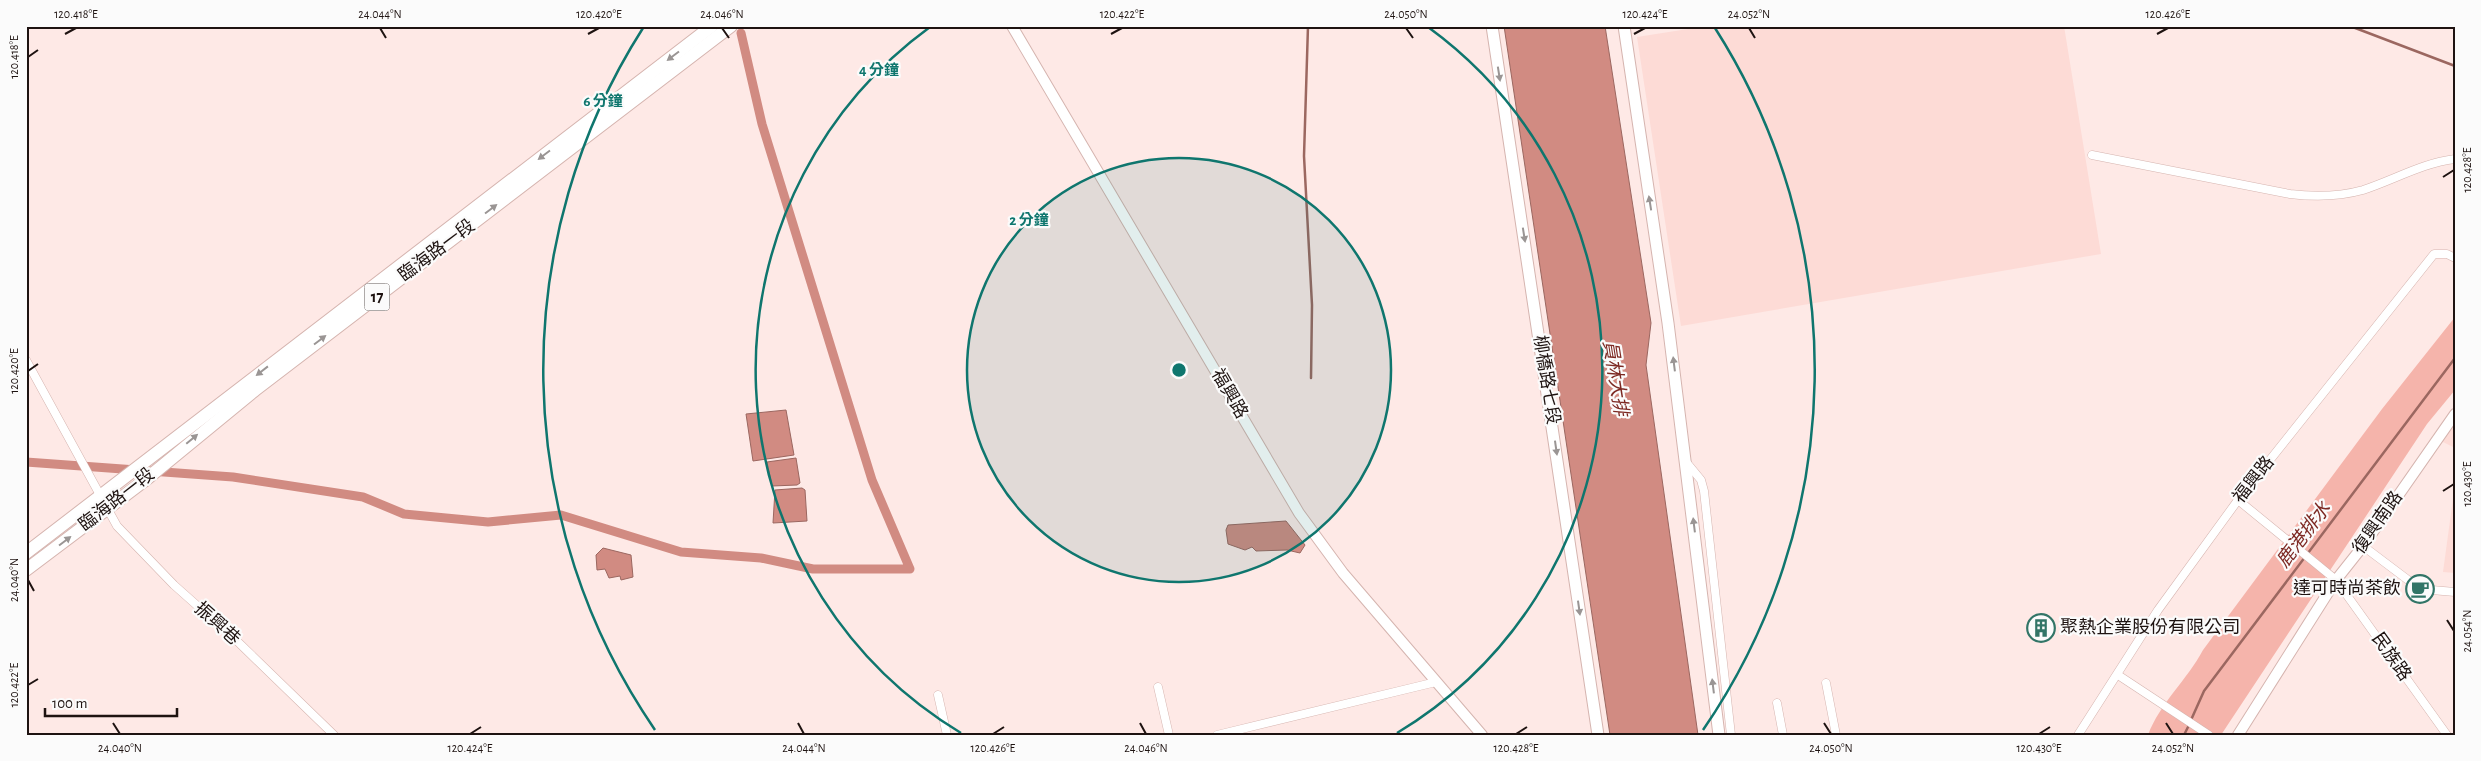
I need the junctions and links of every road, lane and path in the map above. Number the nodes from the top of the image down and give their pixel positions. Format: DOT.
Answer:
graph roads {
  1 [pos="712,26"];
  2 [pos="731,26"];
  3 [pos="1012,26"];
  4 [pos="1492,26"];
  5 [pos="1624,26"];
  6 [pos="2092,155"];
  7 [pos="2455,159"];
  8 [pos="2455,258"];
  9 [pos="26,360"];
  10 [pos="2455,414"];
  11 [pos="1686,464"];
  12 [pos="99,496"];
  13 [pos="2238,500"];
  14 [pos="106,510"];
  15 [pos="2363,546"];
  16 [pos="26,553"];
  17 [pos="26,570"];
  18 [pos="2336,580"];
  19 [pos="2455,592"];
  20 [pos="2118,675"];
  21 [pos="1436,682"];
  22 [pos="1826,683"];
  23 [pos="1158,687"];
  24 [pos="938,695"];
  25 [pos="1777,704"];
  26 [pos="2208,734"];
  27 [pos="334,735"];
  28 [pos="947,735"];
  29 [pos="1169,735"];
  30 [pos="1217,735"];
  31 [pos="1482,735"];
  32 [pos="1598,735"];
  33 [pos="1719,735"];
  34 [pos="1731,735"];
  35 [pos="1783,735"];
  36 [pos="1836,735"];
  37 [pos="2078,735"];
  38 [pos="2238,735"];
  39 [pos="2446,735"];
  1 -- 12 [label="main road, 臨海路一段 / 17, one-way"];
  14 -- 2 [label="main road, 臨海路一段 / 17, one-way"];
  3 -- 21 [label="street, 福興路"];
  4 -- 32 [label="main road, 柳橋路七段, one-way"];
  11 -- 5 [label="main road, one-way"];
  6 -- 7 [label="street"];
  8 -- 13 [label="street, 福興路"];
  9 -- 12 [label="street, 振興巷"];
  10 -- 15 [label="street, 復興南路"];
  33 -- 11 [label="main road, one-way"];
  11 -- 34 [label="street"];
  12 -- 14 [label="street, 振興巷"];
  12 -- 16 [label="main road, 臨海路一段 / 17"];
  13 -- 18 [label="street, 民族路"];
  13 -- 20 [label="street, 福興路"];
  17 -- 14 [label="main road, 臨海路一段 / 17, one-way"];
  14 -- 27 [label="street, 振興巷"];
  15 -- 18 [label="street, 復興南路"];
  15 -- 19 [label="street"];
  18 -- 38 [label="street, 復興南路"];
  18 -- 39 [label="street, 民族路"];
  20 -- 26 [label="street"];
  20 -- 37 [label="street, 福興路"];
  21 -- 30 [label="street"];
  21 -- 31 [label="street, 福興路"];
  22 -- 36 [label="street"];
  23 -- 29 [label="street"];
  24 -- 28 [label="street"];
  25 -- 35 [label="street"];
}
